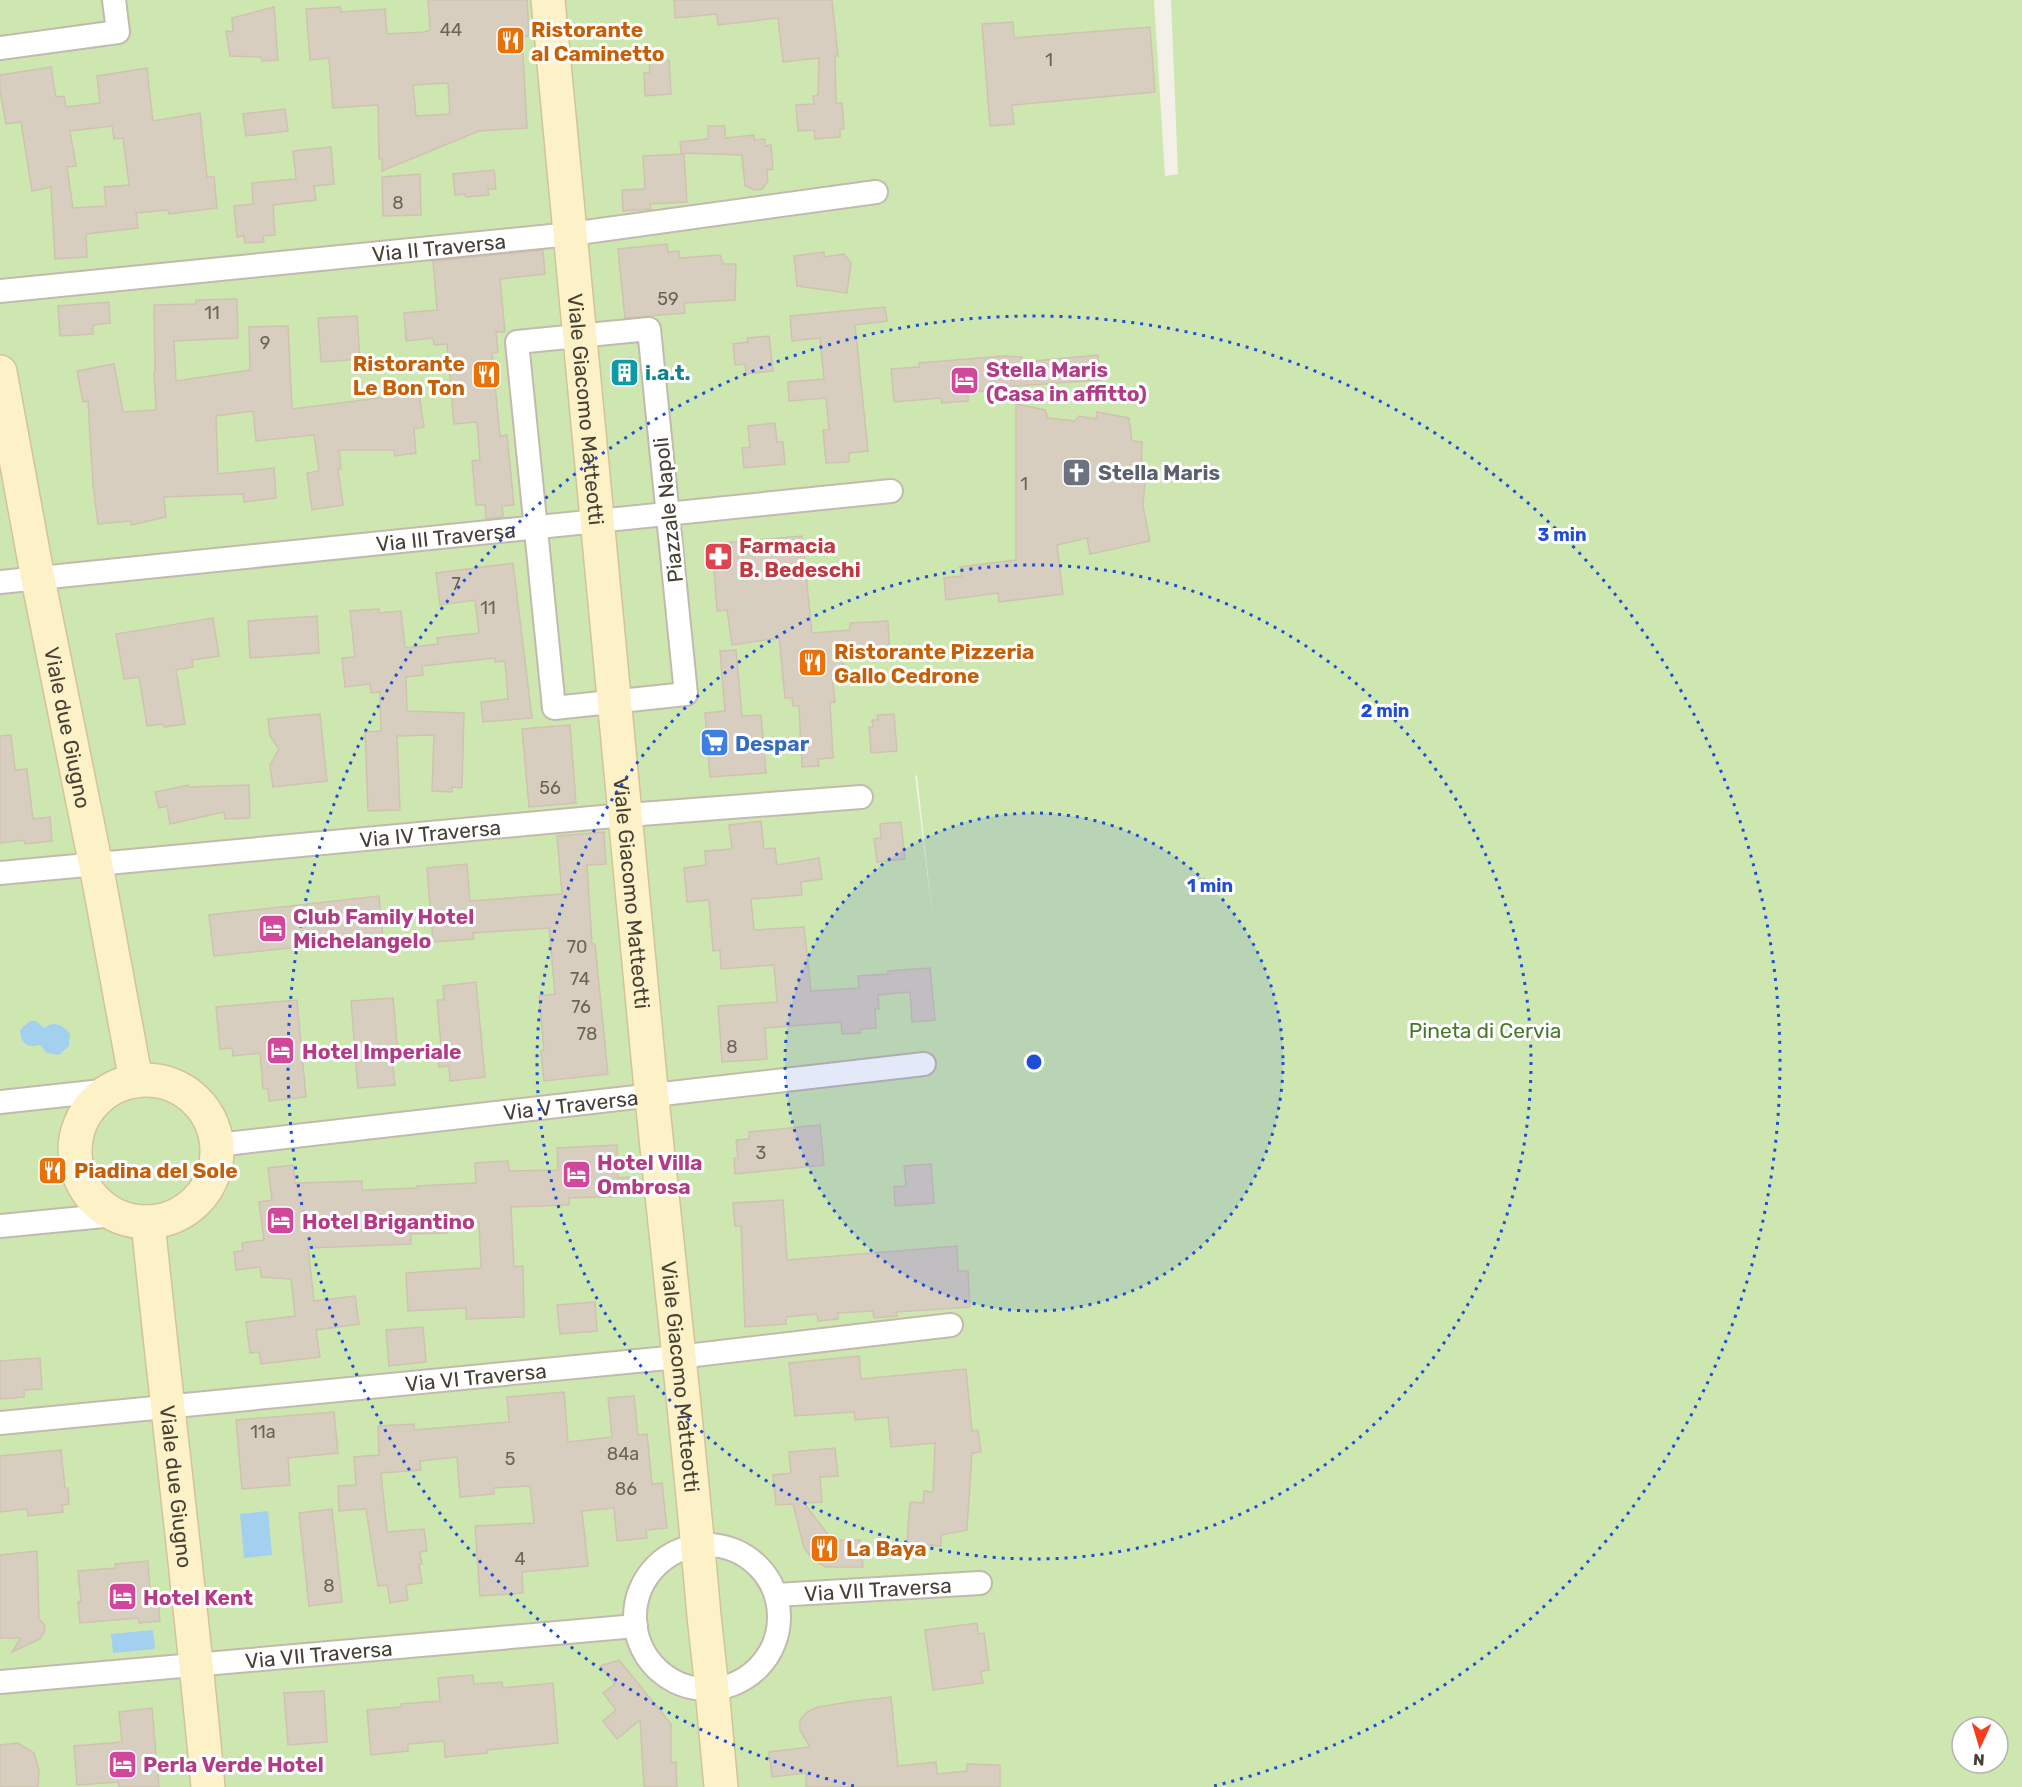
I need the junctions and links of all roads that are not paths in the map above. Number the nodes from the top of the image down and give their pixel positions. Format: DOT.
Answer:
graph roads {
  1 [pos="114,0"];
  2 [pos="548,0"];
  3 [pos="0,48"];
  4 [pos="876,192"];
  5 [pos="571,234"];
  6 [pos="0,291"];
  7 [pos="578,336"];
  8 [pos="0,372"];
  9 [pos="891,491"];
  10 [pos="668,513"];
  11 [pos="595,521"];
  12 [pos="536,527"];
  13 [pos="38,579"];
  14 [pos="0,582"];
  15 [pos="614,702"];
  16 [pos="861,797"];
  17 [pos="625,815"];
  18 [pos="95,864"];
  19 [pos="0,873"];
  20 [pos="924,1064"];
  21 [pos="124,1086"];
  22 [pos="652,1094"];
  23 [pos="0,1102"];
  24 [pos="217,1145"];
  25 [pos="114,1215"];
  26 [pos="148,1222"];
  27 [pos="0,1227"];
  28 [pos="951,1325"];
  29 [pos="678,1357"];
  30 [pos="167,1408"];
  31 [pos="0,1423"];
  32 [pos="698,1546"];
  33 [pos="980,1583"];
  34 [pos="776,1595"];
  35 [pos="636,1626"];
  36 [pos="197,1665"];
  37 [pos="0,1682"];
  38 [pos="712,1689"];
  39 [pos="208,1787"];
  40 [pos="721,1787"];
  1 -- 3 [label="street"];
  2 -- 5 [label="street, Viale Giacomo Matteotti"];
  4 -- 5 [label="street, Via II Traversa"];
  5 -- 6 [label="street, Via II Traversa"];
  5 -- 7 [label="street, Viale Giacomo Matteotti"];
  7 -- 10 [label="street, Piazzale Napoli"];
  7 -- 11 [label="street, Viale Giacomo Matteotti"];
  7 -- 12 [label="street, Piazzale Napoli"];
  8 -- 13 [label="street, Viale due Giugno"];
  9 -- 10 [label="street, Via III Traversa"];
  10 -- 11 [label="street, Via III Traversa"];
  10 -- 15 [label="street, Piazzale Napoli"];
  11 -- 12 [label="street, Via III Traversa"];
  11 -- 15 [label="street, Viale Giacomo Matteotti"];
  12 -- 13 [label="street, Via III Traversa"];
  12 -- 15 [label="street, Piazzale Napoli"];
  13 -- 14 [label="street, Via III Traversa"];
  13 -- 18 [label="street, Viale due Giugno"];
  15 -- 17 [label="street, Viale Giacomo Matteotti"];
  16 -- 17 [label="street, Via IV Traversa"];
  17 -- 18 [label="street, Via IV Traversa"];
  17 -- 22 [label="street, Viale Giacomo Matteotti"];
  18 -- 19 [label="street, Via IV Traversa"];
  18 -- 21 [label="street, Viale due Giugno"];
  20 -- 22 [label="street, Via V Traversa"];
  21 -- 23 [label="street"];
  21 -- 24 [label="street"];
  21 -- 25 [label="street"];
  22 -- 24 [label="street, Via V Traversa"];
  22 -- 29 [label="street, Viale Giacomo Matteotti"];
  24 -- 26 [label="street"];
  25 -- 26 [label="street"];
  25 -- 27 [label="street"];
  26 -- 30 [label="street, Viale due Giugno"];
  28 -- 29 [label="street, Via VI Traversa"];
  29 -- 30 [label="street, Via VI Traversa"];
  29 -- 32 [label="street, Viale Giacomo Matteotti"];
  30 -- 31 [label="street, Via VI Traversa"];
  30 -- 36 [label="street, Viale due Giugno"];
  32 -- 34 [label="street"];
  32 -- 35 [label="street"];
  32 -- 38 [label="street, Viale Giacomo Matteotti"];
  33 -- 34 [label="street, Via VII Traversa"];
  34 -- 38 [label="street"];
  35 -- 36 [label="street, Via VII Traversa"];
  35 -- 38 [label="street"];
  36 -- 37 [label="street, Via VII Traversa"];
  36 -- 39 [label="street, Viale due Giugno"];
  38 -- 40 [label="street, Viale Giacomo Matteotti"];
}
